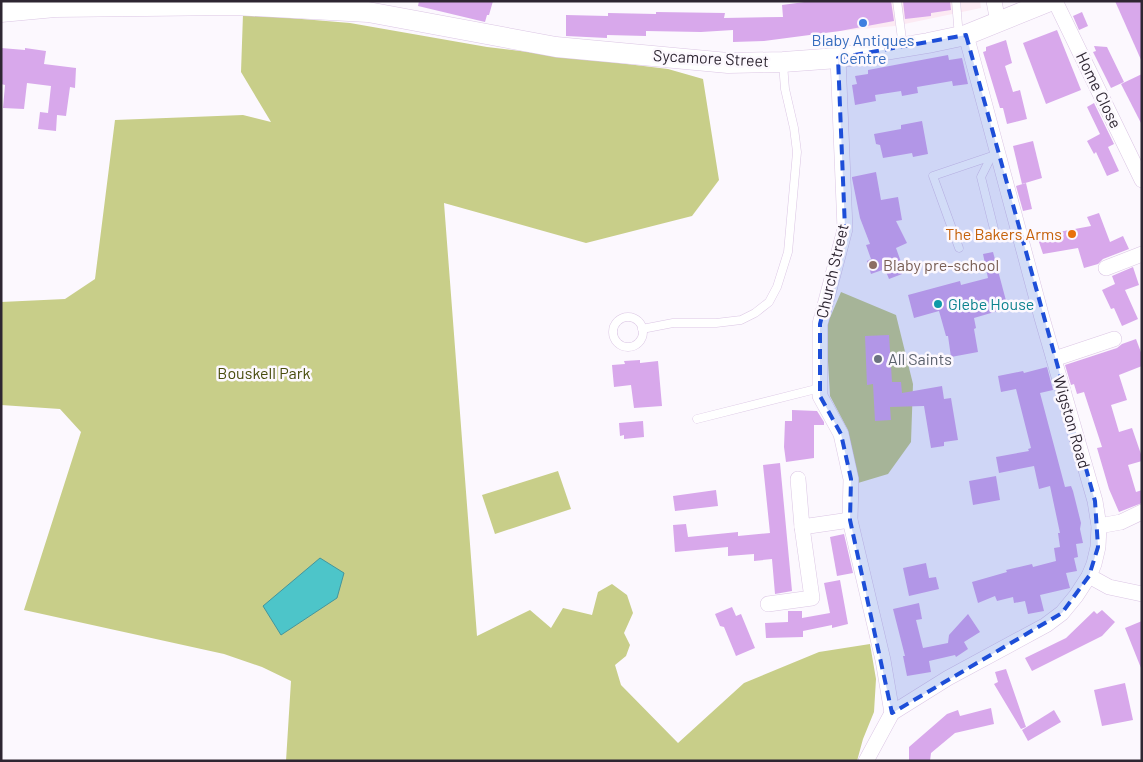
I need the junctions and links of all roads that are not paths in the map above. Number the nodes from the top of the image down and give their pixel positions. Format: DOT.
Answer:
graph roads {
  1 [pos="898,1"];
  2 [pos="956,1"];
  3 [pos="994,1"];
  4 [pos="1050,1"];
  5 [pos="1055,1"];
  6 [pos="234,3"];
  7 [pos="369,6"];
  8 [pos="1,12"];
  9 [pos="998,22"];
  10 [pos="963,36"];
  11 [pos="903,47"];
  12 [pos="838,58"];
  13 [pos="783,62"];
  14 [pos="995,156"];
  15 [pos="1142,180"];
  16 [pos="994,230"];
  17 [pos="960,248"];
  18 [pos="1142,254"];
  19 [pos="1106,268"];
  20 [pos="642,329"];
  21 [pos="1114,339"];
  22 [pos="1054,359"];
  23 [pos="820,388"];
  24 [pos="697,419"];
  25 [pos="798,479"];
  26 [pos="1142,512"];
  27 [pos="850,520"];
  28 [pos="1099,526"];
  29 [pos="802,527"];
  30 [pos="1088,576"];
  31 [pos="1142,594"];
  32 [pos="768,604"];
  33 [pos="892,713"];
  34 [pos="866,761"];
  1 -- 11 [label="lane"];
  2 -- 10 [label="lane"];
  3 -- 9 [label="street"];
  4 -- 9 [label="street, Sycamore Street"];
  5 -- 15 [label="street, Home Close"];
  6 -- 7 [label="street, Sycamore Street"];
  6 -- 8 [label="street, Sycamore Street"];
  7 -- 13 [label="street, Sycamore Street"];
  9 -- 10 [label="street, Sycamore Street"];
  10 -- 11 [label="street, Sycamore Street"];
  10 -- 14 [label="street, Wigston Road"];
  11 -- 12 [label="street, Sycamore Street"];
  12 -- 13 [label="street, Sycamore Street"];
  12 -- 23 [label="street, Church Street"];
  13 -- 20 [label="lane"];
  14 -- 16 [label="lane"];
  14 -- 17 [label="lane"];
  14 -- 22 [label="street, Wigston Road"];
  18 -- 19 [label="street"];
  21 -- 22 [label="street"];
  22 -- 28 [label="street, Wigston Road"];
  23 -- 24 [label="lane"];
  23 -- 27 [label="street, Church Street"];
  25 -- 29 [label="street"];
  26 -- 28 [label="street"];
  27 -- 29 [label="street"];
  27 -- 33 [label="street, Church Street"];
  28 -- 30 [label="street, Wigston Road"];
  29 -- 32 [label="street"];
  30 -- 31 [label="street"];
  30 -- 33 [label="street, Wigston Road"];
  33 -- 34 [label="street"];
}
